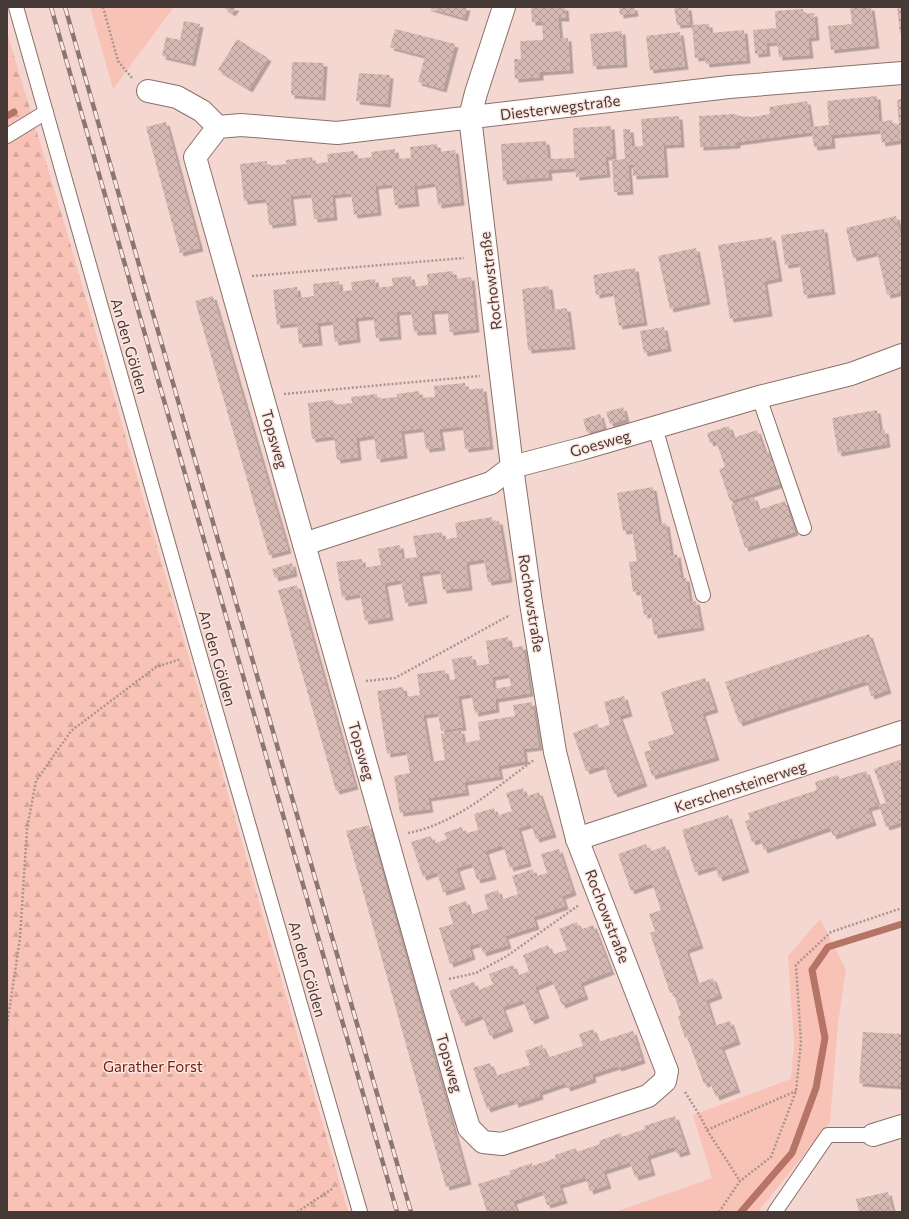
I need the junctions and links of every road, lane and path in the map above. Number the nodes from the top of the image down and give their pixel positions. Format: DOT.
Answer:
graph roads {
  1 [pos="16,7"];
  2 [pos="103,7"];
  3 [pos="504,7"];
  4 [pos="902,72"];
  5 [pos="148,90"];
  6 [pos="46,112"];
  7 [pos="470,117"];
  8 [pos="218,127"];
  9 [pos="7,136"];
  10 [pos="468,258"];
  11 [pos="251,276"];
  12 [pos="902,355"];
  13 [pos="487,376"];
  14 [pos="283,394"];
  15 [pos="759,397"];
  16 [pos="655,427"];
  17 [pos="512,467"];
  18 [pos="804,528"];
  19 [pos="304,544"];
  20 [pos="703,595"];
  21 [pos="514,612"];
  22 [pos="199,653"];
  23 [pos="359,682"];
  24 [pos="902,732"];
  25 [pos="538,756"];
  26 [pos="402,834"];
  27 [pos="578,839"];
  28 [pos="583,903"];
  29 [pos="902,908"];
  30 [pos="443,980"];
  31 [pos="7,1025"];
  32 [pos="667,1071"];
  33 [pos="684,1090"];
  34 [pos="796,1091"];
  35 [pos="902,1126"];
  36 [pos="707,1130"];
  37 [pos="873,1135"];
  38 [pos="740,1181"];
  39 [pos="332,1189"];
  40 [pos="297,1212"];
  41 [pos="360,1212"];
  42 [pos="719,1212"];
  43 [pos="775,1212"];
  1 -- 6 [label="lane, An den Gölden"];
  2 -- 5 [label="path"];
  3 -- 7 [label="street"];
  4 -- 7 [label="street, Diesterwegstraße"];
  5 -- 8 [label="street"];
  6 -- 9 [label="lane"];
  6 -- 22 [label="lane, An den Gölden"];
  7 -- 8 [label="street, Diesterwegstraße"];
  7 -- 17 [label="street, Rochowstraße"];
  8 -- 19 [label="street, Topsweg"];
  10 -- 11 [label="path"];
  12 -- 15 [label="street, Goesweg"];
  13 -- 14 [label="path"];
  15 -- 16 [label="street, Goesweg"];
  15 -- 18 [label="lane"];
  16 -- 17 [label="street, Goesweg"];
  16 -- 20 [label="lane"];
  17 -- 19 [label="street, Goesweg"];
  17 -- 27 [label="street, Rochowstraße"];
  19 -- 32 [label="street, Topsweg"];
  21 -- 23 [label="path"];
  22 -- 31 [label="path"];
  22 -- 41 [label="lane, An den Gölden"];
  24 -- 27 [label="street, Kerschensteinerweg"];
  25 -- 26 [label="path"];
  27 -- 32 [label="street, Rochowstraße"];
  28 -- 30 [label="path"];
  29 -- 34 [label="path"];
  33 -- 36 [label="path"];
  34 -- 36 [label="path"];
  34 -- 38 [label="path"];
  35 -- 37 [label="street"];
  36 -- 38 [label="path"];
  37 -- 43 [label="lane"];
  38 -- 42 [label="path"];
  39 -- 40 [label="path"];
}
